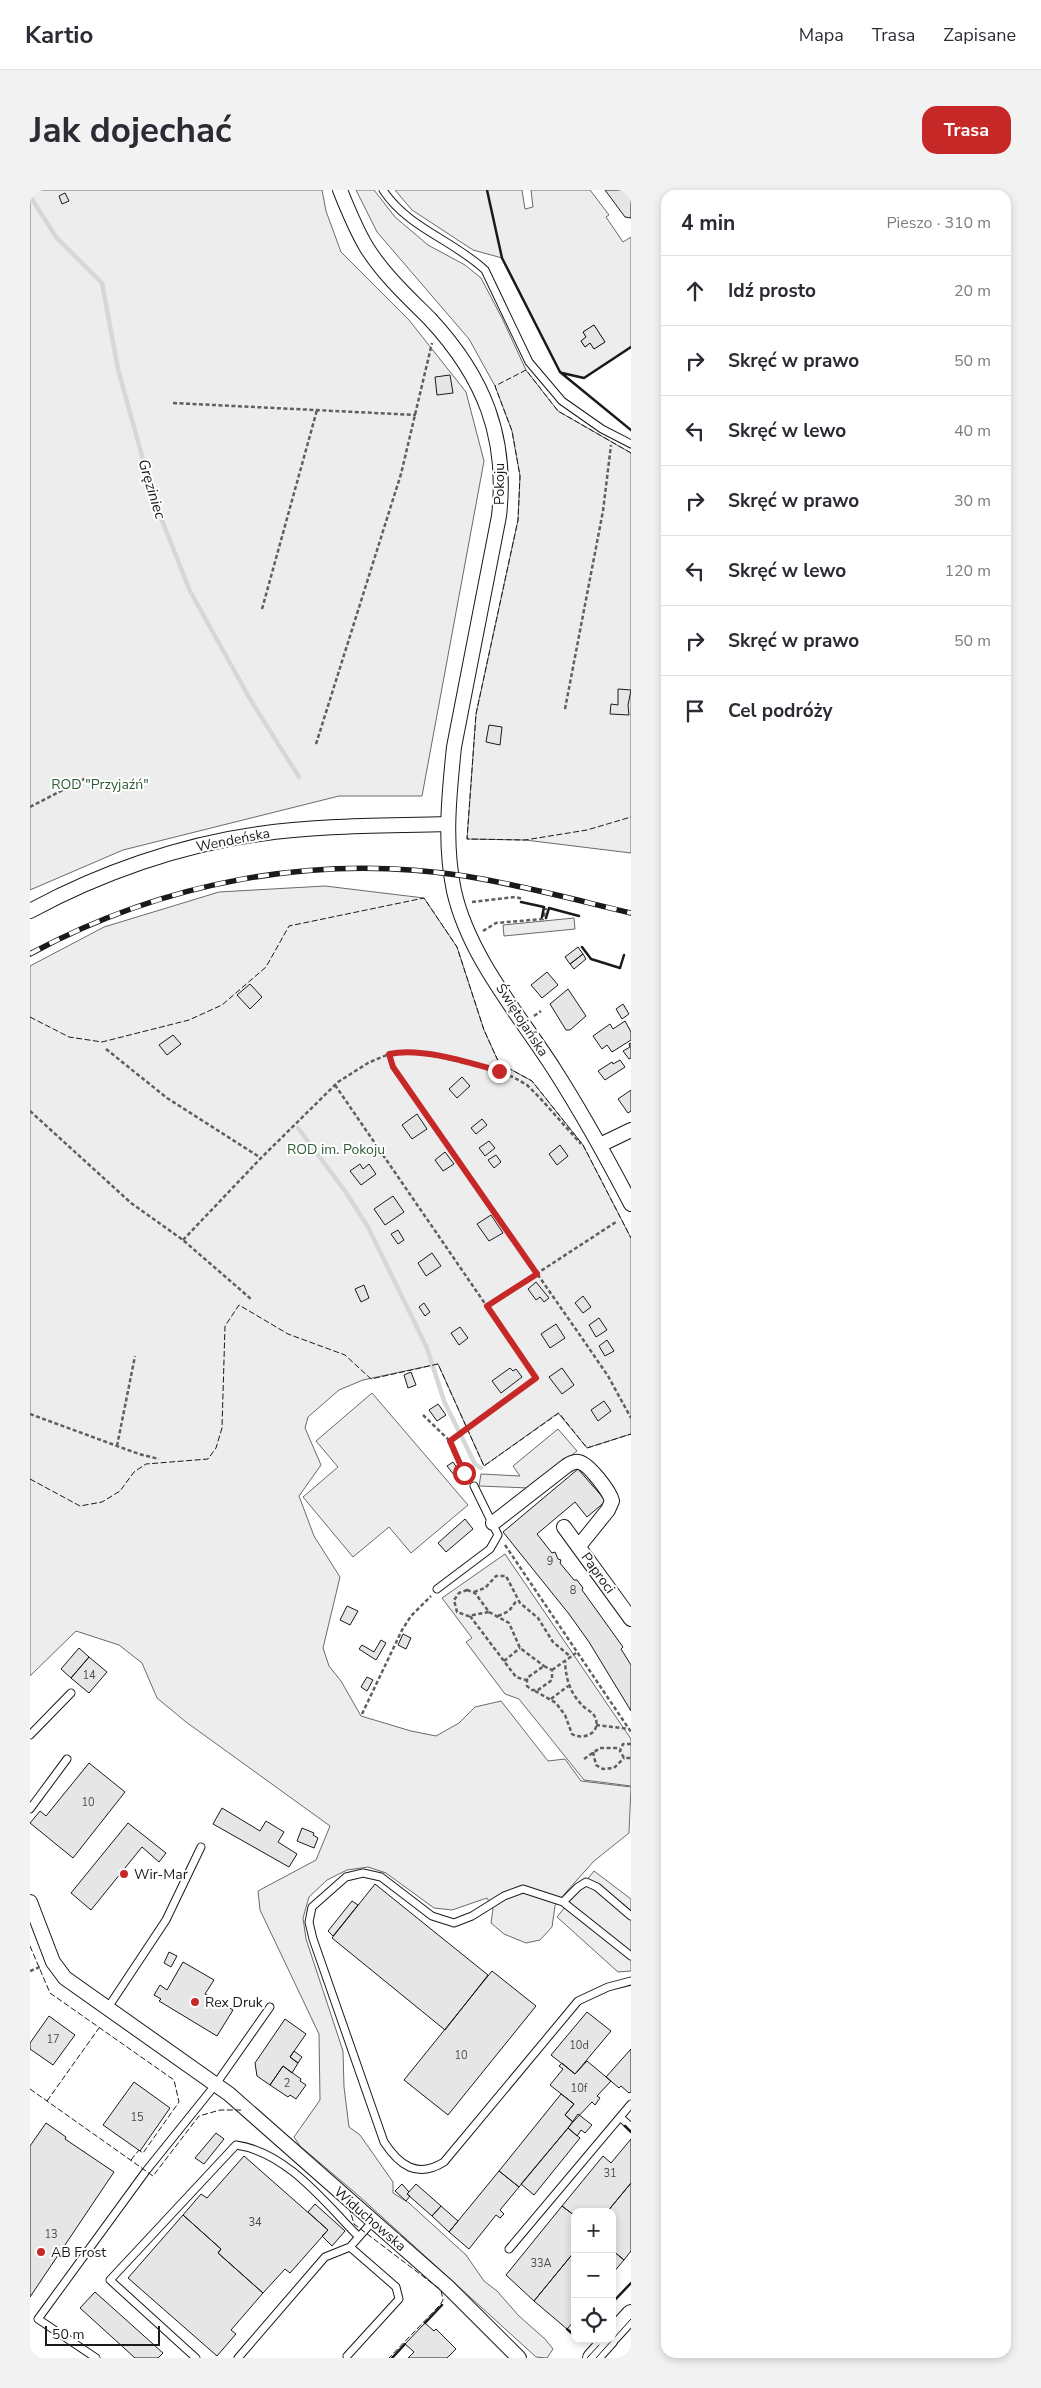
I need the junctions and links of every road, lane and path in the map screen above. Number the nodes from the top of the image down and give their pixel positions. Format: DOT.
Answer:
graph roads {
  1 [pos="340,190"];
  2 [pos="383,190"];
  3 [pos="436,326"];
  4 [pos="173,403"];
  5 [pos="317,410"];
  6 [pos="416,415"];
  7 [pos="611,442"];
  8 [pos="631,444"];
  9 [pos="262,609"];
  10 [pos="565,710"];
  11 [pos="316,744"];
  12 [pos="132,789"];
  13 [pos="30,807"];
  14 [pos="448,824"];
  15 [pos="523,899"];
  16 [pos="468,902"];
  17 [pos="546,908"];
  18 [pos="30,911"];
  19 [pos="480,933"];
  20 [pos="541,1011"];
  21 [pos="532,1017"];
  22 [pos="106,1049"];
  23 [pos="389,1054"];
  24 [pos="335,1085"];
  25 [pos="30,1111"];
  26 [pos="631,1130"];
  27 [pos="583,1145"];
  28 [pos="600,1145"];
  29 [pos="261,1158"];
  30 [pos="631,1204"];
  31 [pos="616,1222"];
  32 [pos="184,1240"];
  33 [pos="537,1274"];
  34 [pos="251,1299"];
  35 [pos="487,1306"];
  36 [pos="135,1356"];
  37 [pos="30,1414"];
  38 [pos="423,1416"];
  39 [pos="631,1418"];
  40 [pos="450,1441"];
  41 [pos="117,1446"];
  42 [pos="159,1459"];
  43 [pos="474,1486"];
  44 [pos="564,1527"];
  45 [pos="496,1529"];
  46 [pos="578,1546"];
  47 [pos="437,1589"];
  48 [pos="474,1592"];
  49 [pos="518,1599"];
  50 [pos="489,1612"];
  51 [pos="470,1616"];
  52 [pos="498,1616"];
  53 [pos="631,1619"];
  54 [pos="520,1648"];
  55 [pos="576,1653"];
  56 [pos="571,1657"];
  57 [pos="565,1661"];
  58 [pos="504,1662"];
  59 [pos="544,1666"];
  60 [pos="552,1670"];
  61 [pos="526,1680"];
  62 [pos="568,1686"];
  63 [pos="535,1691"];
  64 [pos="71,1693"];
  65 [pos="551,1699"];
  66 [pos="362,1714"];
  67 [pos="596,1725"];
  68 [pos="630,1731"];
  69 [pos="30,1735"];
  70 [pos="631,1744"];
  71 [pos="620,1748"];
  72 [pos="593,1752"];
  73 [pos="624,1758"];
  74 [pos="631,1758"];
  75 [pos="68,1759"];
  76 [pos="584,1759"];
  77 [pos="30,1808"];
  78 [pos="201,1847"];
  79 [pos="30,1902"];
  80 [pos="563,1902"];
  81 [pos="631,1916"];
  82 [pos="631,1956"];
  83 [pos="631,1981"];
  84 [pos="270,2007"];
  85 [pos="107,2009"];
  86 [pos="216,2084"];
  87 [pos="631,2104"];
  88 [pos="620,2117"];
  89 [pos="631,2127"];
  90 [pos="373,2221"];
  91 [pos="359,2237"];
  92 [pos="350,2247"];
  93 [pos="509,2249"];
  94 [pos="631,2314"];
  95 [pos="616,2331"];
  96 [pos="605,2343"];
  97 [pos="347,2356"];
  98 [pos="96,2358"];
  99 [pos="196,2358"];
  100 [pos="238,2358"];
  101 [pos="519,2358"];
  102 [pos="592,2358"];
  1 -- 3 [label="street, Pokoju"];
  2 -- 8 [label="lane"];
  3 -- 6 [label="path"];
  3 -- 14 [label="street, Pokoju"];
  4 -- 5 [label="path"];
  5 -- 6 [label="path"];
  5 -- 9 [label="path"];
  6 -- 11 [label="path"];
  7 -- 10 [label="path"];
  12 -- 13 [label="path"];
  14 -- 18 [label="street, Wendeńska"];
  14 -- 28 [label="street, Świętojańska"];
  15 -- 16 [label="path"];
  17 -- 19 [label="path"];
  20 -- 21 [label="path"];
  22 -- 29 [label="path"];
  23 -- 24 [label="path"];
  23 -- 27 [label="path"];
  23 -- 33 [label="path"];
  24 -- 29 [label="path"];
  24 -- 35 [label="path"];
  25 -- 32 [label="path"];
  26 -- 28 [label="street"];
  28 -- 30 [label="street, Świętojańska"];
  29 -- 32 [label="path"];
  31 -- 33 [label="path"];
  32 -- 34 [label="path"];
  33 -- 35 [label="path"];
  33 -- 39 [label="path"];
  35 -- 40 [label="path"];
  36 -- 41 [label="path"];
  37 -- 41 [label="path"];
  38 -- 40 [label="path"];
  40 -- 43 [label="path"];
  41 -- 42 [label="path"];
  43 -- 45 [label="lane"];
  44 -- 46 [label="street, Paproci"];
  45 -- 46 [label="street"];
  45 -- 47 [label="lane"];
  45 -- 55 [label="path"];
  46 -- 53 [label="street, Paproci"];
  47 -- 66 [label="path"];
  48 -- 49 [label="path"];
  48 -- 50 [label="path"];
  48 -- 51 [label="path"];
  49 -- 52 [label="path"];
  49 -- 56 [label="path"];
  50 -- 51 [label="path"];
  50 -- 52 [label="path"];
  51 -- 58 [label="path"];
  52 -- 54 [label="path"];
  54 -- 58 [label="path"];
  54 -- 59 [label="path"];
  55 -- 56 [label="path"];
  55 -- 68 [label="path"];
  56 -- 57 [label="path"];
  57 -- 60 [label="path"];
  57 -- 62 [label="path"];
  58 -- 61 [label="path"];
  59 -- 60 [label="path"];
  59 -- 63 [label="path"];
  60 -- 63 [label="path"];
  62 -- 65 [label="path"];
  62 -- 67 [label="path"];
  63 -- 65 [label="path"];
  64 -- 69 [label="lane"];
  65 -- 67 [label="path"];
  67 -- 68 [label="path"];
  70 -- 71 [label="path"];
  71 -- 72 [label="path"];
  71 -- 73 [label="path"];
  72 -- 73 [label="path"];
  72 -- 76 [label="path"];
  73 -- 74 [label="path"];
  75 -- 77 [label="lane"];
  78 -- 85 [label="lane"];
  79 -- 85 [label="street, Widuchowska"];
  80 -- 81 [label="lane"];
  80 -- 82 [label="lane"];
  80 -- 83 [label="lane"];
  84 -- 86 [label="lane"];
  85 -- 86 [label="street, Widuchowska"];
  86 -- 90 [label="street, Widuchowska"];
  86 -- 98 [label="lane"];
  87 -- 88 [label="lane"];
  88 -- 89 [label="lane"];
  88 -- 93 [label="lane"];
  90 -- 91 [label="lane"];
  90 -- 101 [label="street, Widuchowska"];
  91 -- 92 [label="lane"];
  91 -- 99 [label="lane"];
  92 -- 97 [label="lane"];
  92 -- 100 [label="lane"];
  94 -- 95 [label="street"];
  96 -- 102 [label="street"];
}
